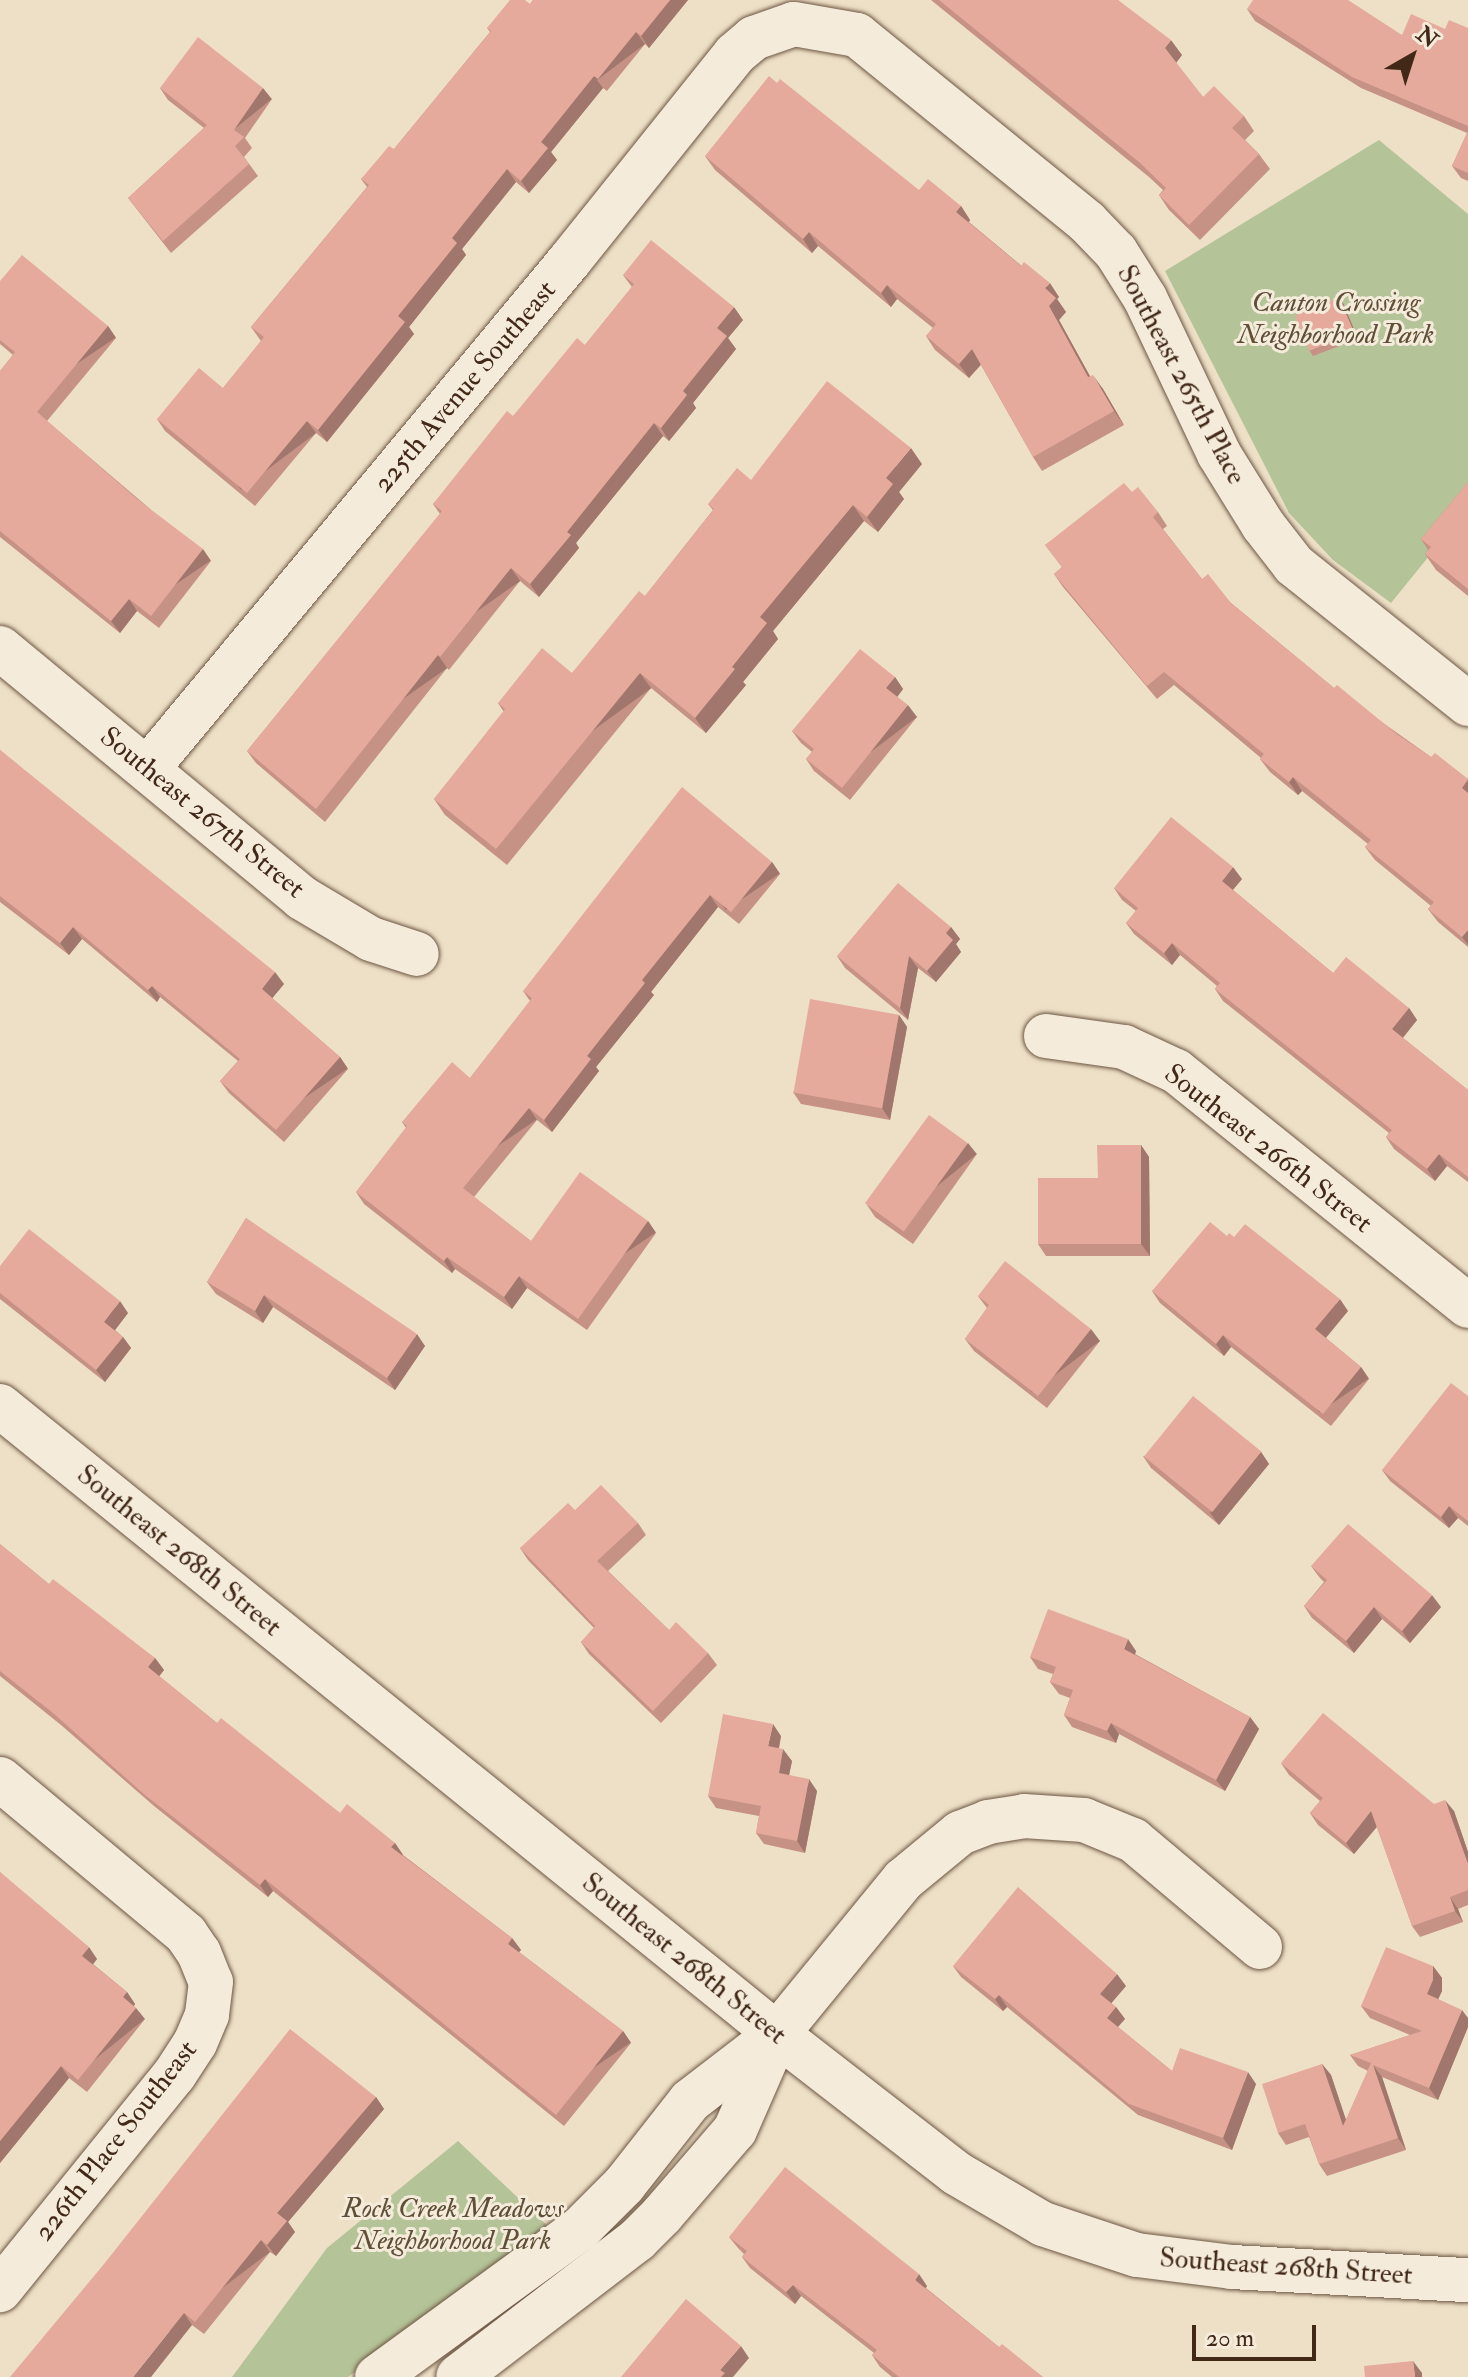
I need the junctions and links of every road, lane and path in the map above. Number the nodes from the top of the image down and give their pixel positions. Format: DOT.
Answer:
graph roads {
  1 [pos="794,24"];
  2 [pos="0,648"];
  3 [pos="1468,704"];
  4 [pos="148,768"];
  5 [pos="417,954"];
  6 [pos="1046,1036"];
  7 [pos="1468,1306"];
  8 [pos="0,1406"];
  9 [pos="0,1779"];
  10 [pos="1260,1947"];
  11 [pos="777,2034"];
  12 [pos="1468,2280"];
  13 [pos="0,2290"];
  14 [pos="377,2377"];
  15 [pos="458,2377"];
  1 -- 3 [label="street, Southeast 265th Place"];
  1 -- 4 [label="street, 225th Avenue Southeast"];
  2 -- 4 [label="street, Southeast 267th Street"];
  4 -- 5 [label="street, Southeast 267th Street"];
  6 -- 7 [label="street, Southeast 266th Street"];
  8 -- 11 [label="street, Southeast 268th Street"];
  9 -- 13 [label="street, 226th Place Southeast"];
  10 -- 11 [label="street"];
  11 -- 12 [label="street, Southeast 268th Street"];
  11 -- 14 [label="street"];
  11 -- 15 [label="street"];
}
